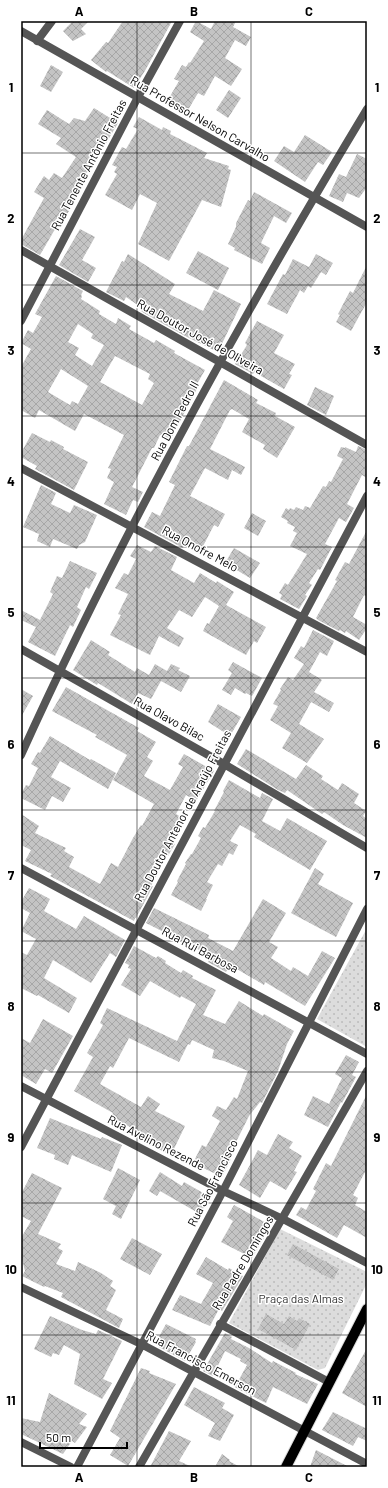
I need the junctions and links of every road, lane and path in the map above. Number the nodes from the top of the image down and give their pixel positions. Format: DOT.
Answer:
graph roads {
  1 [pos="52,21"];
  2 [pos="180,21"];
  3 [pos="21,31"];
  4 [pos="37,41"];
  5 [pos="138,97"];
  6 [pos="367,109"];
  7 [pos="314,197"];
  8 [pos="367,227"];
  9 [pos="21,250"];
  10 [pos="49,266"];
  11 [pos="21,320"];
  12 [pos="220,363"];
  13 [pos="367,445"];
  14 [pos="21,468"];
  15 [pos="367,496"];
  16 [pos="132,527"];
  17 [pos="303,617"];
  18 [pos="21,649"];
  19 [pos="367,652"];
  20 [pos="59,671"];
  21 [pos="21,755"];
  22 [pos="224,764"];
  23 [pos="367,848"];
  24 [pos="21,868"];
  25 [pos="367,909"];
  26 [pos="136,930"];
  27 [pos="308,1022"];
  28 [pos="367,1054"];
  29 [pos="367,1071"];
  30 [pos="21,1086"];
  31 [pos="47,1099"];
  32 [pos="21,1147"];
  33 [pos="223,1191"];
  34 [pos="282,1219"];
  35 [pos="367,1263"];
  36 [pos="21,1287"];
  37 [pos="367,1309"];
  38 [pos="220,1324"];
  39 [pos="142,1345"];
  40 [pos="194,1373"];
  41 [pos="329,1382"];
  42 [pos="304,1431"];
  43 [pos="21,1442"];
  44 [pos="367,1464"];
  45 [pos="71,1467"];
  46 [pos="77,1467"];
  47 [pos="139,1467"];
  48 [pos="286,1467"];
  1 -- 4 [label="street"];
  2 -- 5 [label="street, Rua Tenente Antônio Freitas"];
  3 -- 4 [label="street, Rua Professor Nelson Carvalho"];
  4 -- 5 [label="street, Rua Professor Nelson Carvalho"];
  5 -- 7 [label="street, Rua Professor Nelson Carvalho"];
  5 -- 10 [label="street, Rua Tenente Antônio Freitas"];
  6 -- 7 [label="street, Rua Dom Pedro II"];
  7 -- 8 [label="street, Rua Professor Nelson Carvalho"];
  7 -- 12 [label="street, Rua Dom Pedro II"];
  9 -- 10 [label="street, Rua Doutor José de Oliveira"];
  10 -- 11 [label="street, Rua Tenente Antônio Freitas"];
  10 -- 12 [label="street, Rua Doutor José de Oliveira"];
  12 -- 13 [label="street, Rua Doutor José de Oliveira"];
  12 -- 16 [label="street, Rua Dom Pedro II"];
  14 -- 16 [label="street, Rua Onofre Melo"];
  15 -- 17 [label="street, Rua Doutor Antenor de Araújo Freitas"];
  16 -- 17 [label="street, Rua Onofre Melo"];
  16 -- 20 [label="street, Rua Dom Pedro II"];
  17 -- 19 [label="street, Rua Onofre Melo"];
  17 -- 22 [label="street, Rua Doutor Antenor de Araújo Freitas"];
  18 -- 20 [label="street, Rua Olavo Bilac"];
  20 -- 21 [label="street, Rua Dom Pedro II"];
  20 -- 22 [label="street, Rua Olavo Bilac"];
  22 -- 23 [label="street, Rua Olavo Bilac"];
  22 -- 26 [label="street, Rua Doutor Antenor de Araújo Freitas"];
  24 -- 26 [label="street, Rua Rui Barbosa"];
  25 -- 27 [label="street, Rua São Francisco"];
  26 -- 27 [label="street, Rua Rui Barbosa"];
  26 -- 31 [label="street, Rua Doutor Antenor de Araújo Freitas"];
  27 -- 28 [label="street, Rua Rui Barbosa"];
  27 -- 33 [label="street, Rua São Francisco"];
  29 -- 34 [label="street, Rua Padre Domingos"];
  30 -- 31 [label="street, Rua Avelino Rezende"];
  31 -- 32 [label="street, Rua Doutor Antenor de Araújo Freitas"];
  31 -- 33 [label="street, Rua Avelino Rezende"];
  33 -- 34 [label="street, Rua Avelino Rezende"];
  33 -- 39 [label="street, Rua São Francisco"];
  34 -- 35 [label="street, Rua Avelino Rezende"];
  34 -- 38 [label="street, Rua Padre Domingos"];
  36 -- 39 [label="street, Rua Francisco Emerson"];
  37 -- 41 [label="main road"];
  38 -- 40 [label="street, Rua Padre Domingos"];
  38 -- 41 [label="street"];
  39 -- 40 [label="street, Rua Francisco Emerson"];
  39 -- 46 [label="street, Rua São Francisco"];
  40 -- 42 [label="street, Rua Francisco Emerson"];
  40 -- 47 [label="street, Rua Padre Domingos"];
  41 -- 42 [label="main road"];
  42 -- 44 [label="street, Rua Francisco Emerson"];
  42 -- 48 [label="main road"];
  43 -- 45 [label="street"];
}
